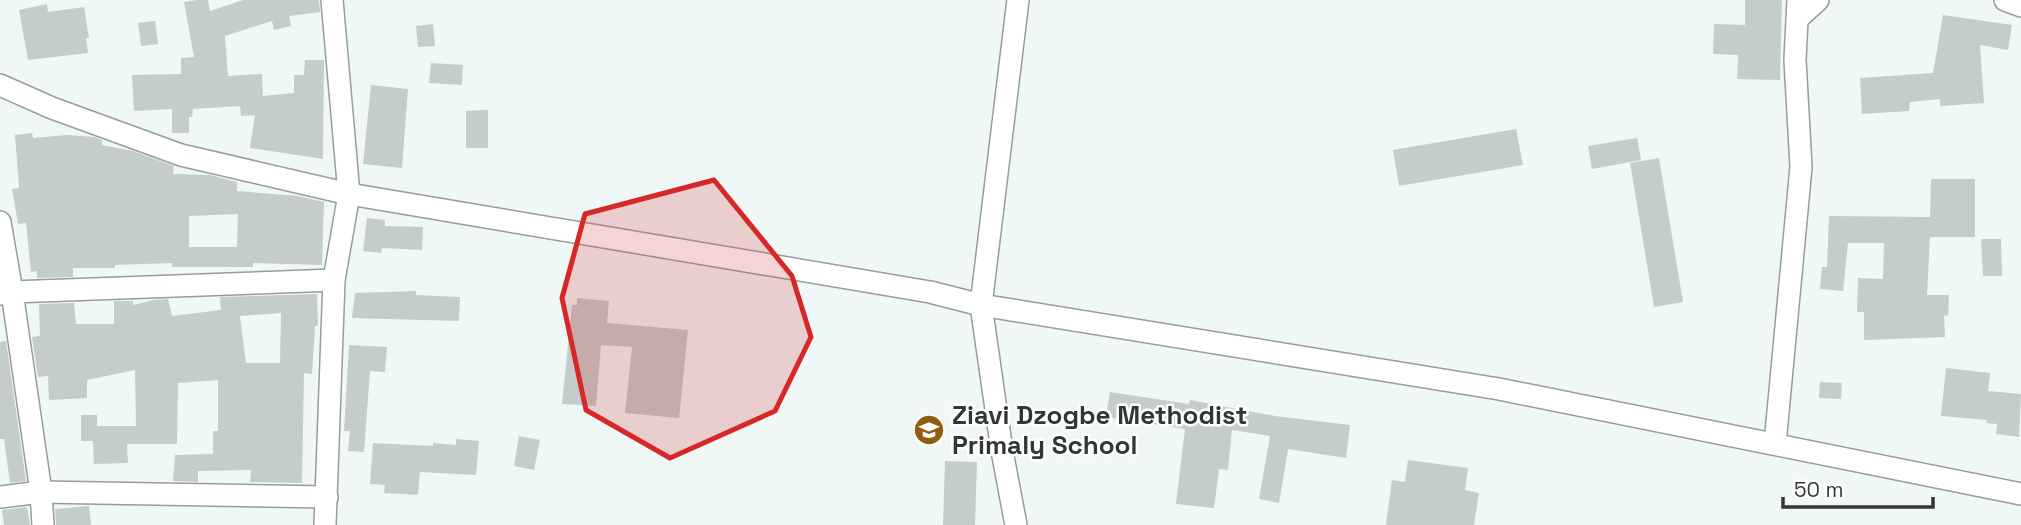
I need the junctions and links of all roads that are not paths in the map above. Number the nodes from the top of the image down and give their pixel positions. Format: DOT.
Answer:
graph roads {
  1 [pos="332,0"];
  2 [pos="1018,0"];
  3 [pos="1818,0"];
  4 [pos="2006,0"];
  5 [pos="2021,6"];
  6 [pos="1797,10"];
  7 [pos="0,85"];
  8 [pos="348,194"];
  9 [pos="0,222"];
  10 [pos="334,280"];
  11 [pos="6,293"];
  12 [pos="981,304"];
  13 [pos="1775,444"];
  14 [pos="41,492"];
  15 [pos="2021,494"];
  16 [pos="327,496"];
  17 [pos="0,497"];
  18 [pos="43,525"];
  19 [pos="325,525"];
  20 [pos="1016,525"];
  1 -- 8 [label="street"];
  2 -- 12 [label="street"];
  3 -- 6 [label="street"];
  4 -- 5 [label="street"];
  6 -- 13 [label="street"];
  7 -- 8 [label="street"];
  8 -- 10 [label="street"];
  8 -- 12 [label="street"];
  9 -- 11 [label="street"];
  10 -- 11 [label="street"];
  10 -- 16 [label="street"];
  11 -- 14 [label="street"];
  12 -- 13 [label="street"];
  12 -- 20 [label="street"];
  13 -- 15 [label="street"];
  14 -- 16 [label="street"];
  14 -- 17 [label="street"];
  14 -- 18 [label="street"];
  16 -- 19 [label="street"];
}
